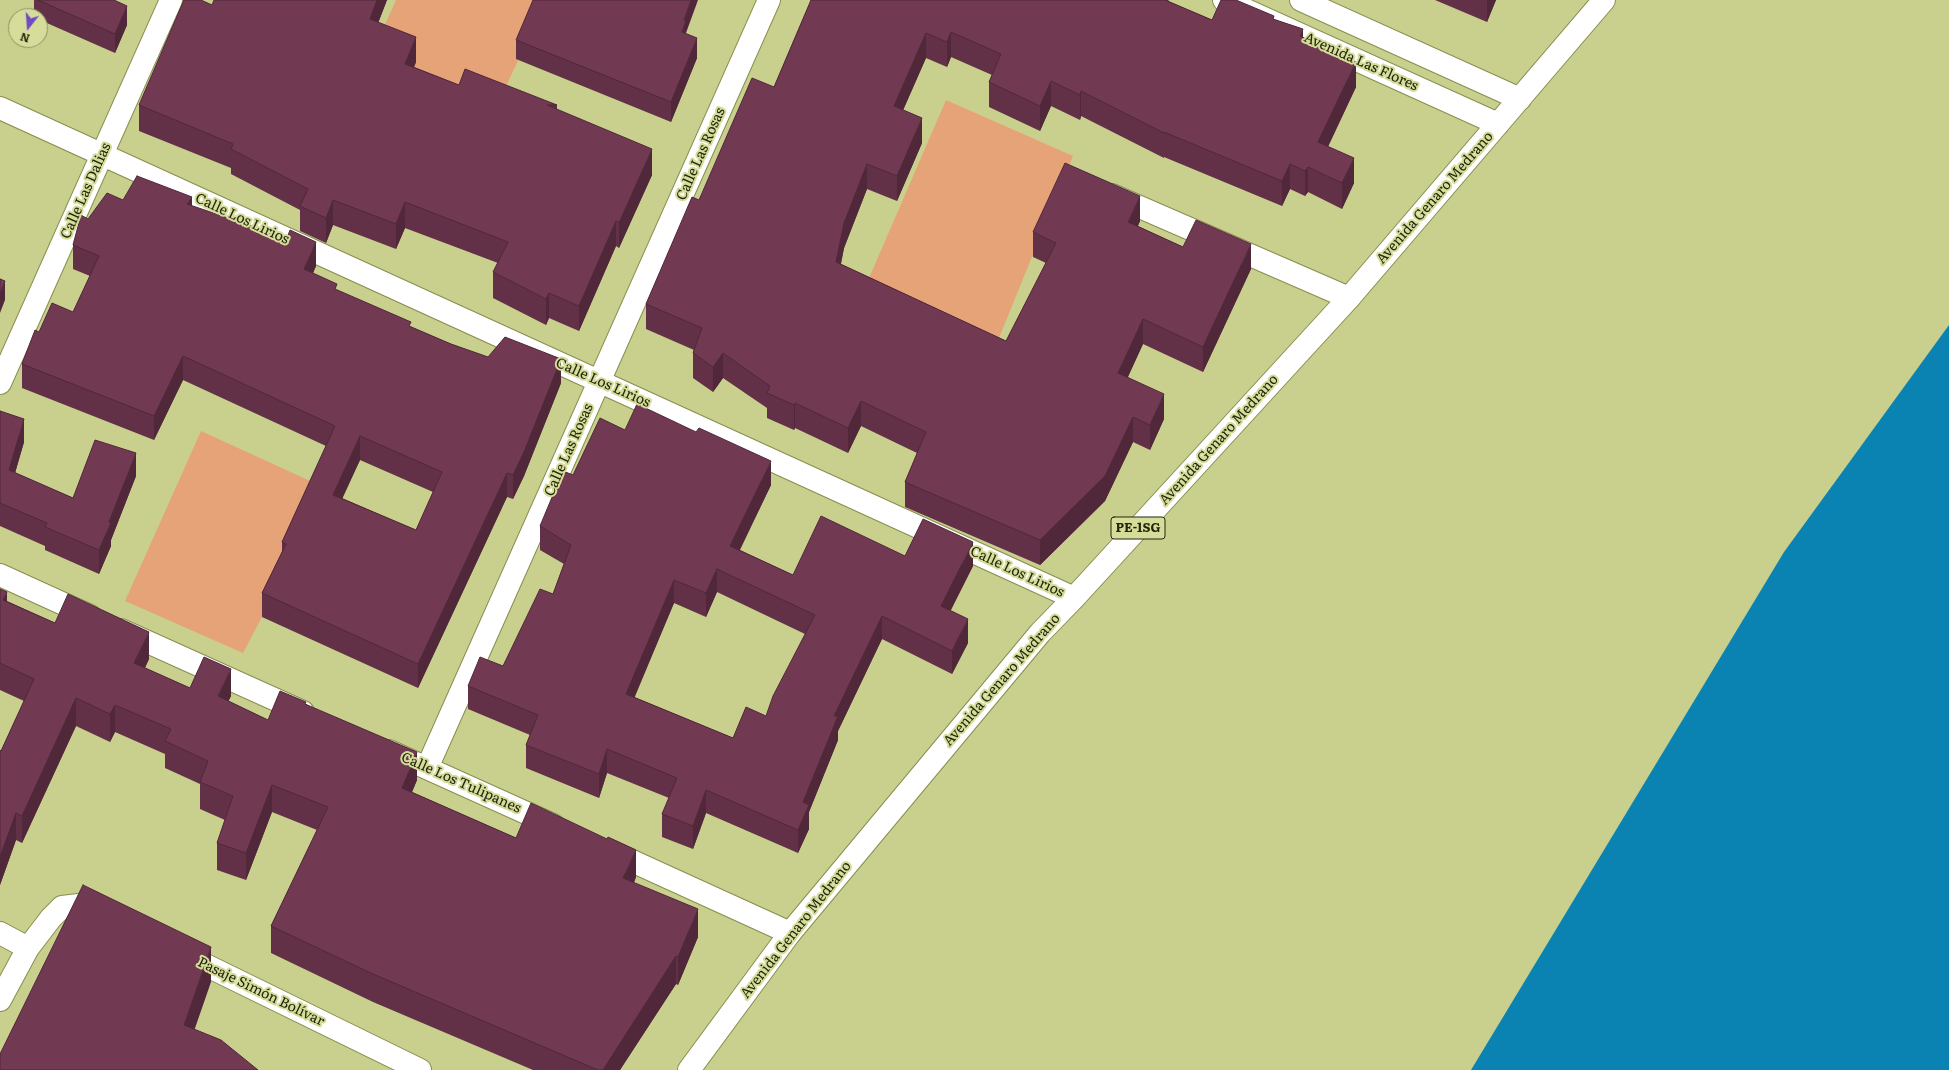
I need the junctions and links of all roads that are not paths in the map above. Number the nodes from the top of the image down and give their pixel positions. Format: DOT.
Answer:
graph roads {
  1 [pos="172,0"];
  2 [pos="769,0"];
  3 [pos="1224,0"];
  4 [pos="1301,0"];
  5 [pos="1604,0"];
  6 [pos="1520,98"];
  7 [pos="0,108"];
  8 [pos="1498,124"];
  9 [pos="102,155"];
  10 [pos="1091,186"];
  11 [pos="1349,298"];
  12 [pos="600,382"];
  13 [pos="0,383"];
  14 [pos="0,575"];
  15 [pos="1074,598"];
  16 [pos="319,719"];
  17 [pos="369,742"];
  18 [pos="427,768"];
  19 [pos="572,834"];
  20 [pos="594,844"];
  21 [pos="109,918"];
  22 [pos="0,933"];
  23 [pos="790,933"];
  24 [pos="165,946"];
  25 [pos="28,948"];
  26 [pos="0,1000"];
  27 [pos="420,1070"];
  28 [pos="689,1070"];
  1 -- 9 [label="street, Calle Las Dalias"];
  2 -- 12 [label="street, Calle Las Rosas"];
  3 -- 8 [label="street, Avenida Las Flores"];
  4 -- 6 [label="street"];
  5 -- 6 [label="street, Avenida Genaro Medrano / PE-1SG"];
  6 -- 8 [label="street, Avenida Genaro Medrano / PE-1SG"];
  7 -- 9 [label="street, Calle Los Lirios"];
  8 -- 11 [label="street, Avenida Genaro Medrano / PE-1SG"];
  9 -- 12 [label="street, Calle Los Lirios"];
  9 -- 13 [label="street, Calle Las Dalias"];
  10 -- 11 [label="street"];
  11 -- 15 [label="street, Avenida Genaro Medrano / PE-1SG"];
  12 -- 15 [label="street, Calle Los Lirios"];
  12 -- 18 [label="street, Calle Las Rosas"];
  14 -- 16 [label="street"];
  15 -- 23 [label="street, Avenida Genaro Medrano / PE-1SG"];
  17 -- 18 [label="street, Calle Los Tulipanes"];
  18 -- 19 [label="street, Calle Los Tulipanes"];
  20 -- 23 [label="street"];
  21 -- 25 [label="street"];
  22 -- 25 [label="street"];
  23 -- 28 [label="street, Avenida Genaro Medrano / PE-1SG"];
  24 -- 27 [label="street, Pasaje Simón Bolívar"];
  25 -- 26 [label="street"];
}
